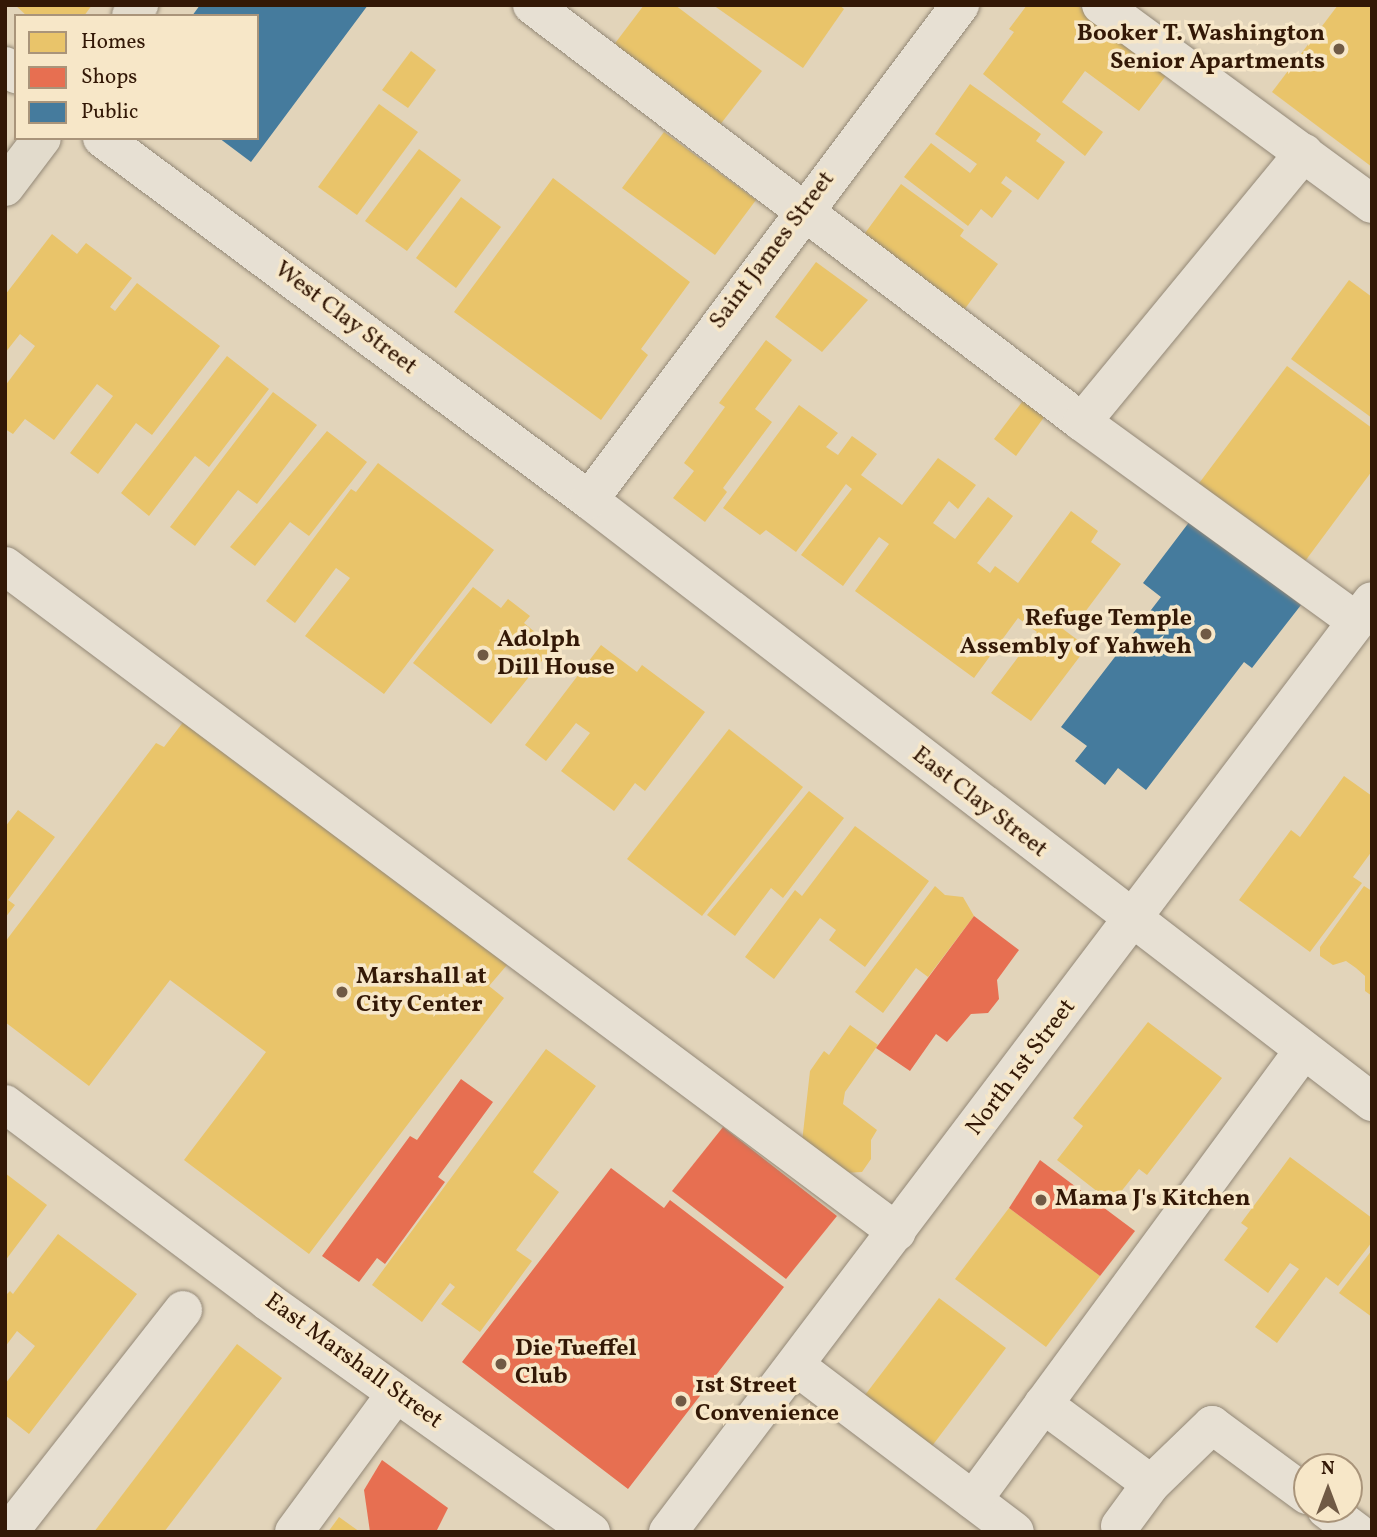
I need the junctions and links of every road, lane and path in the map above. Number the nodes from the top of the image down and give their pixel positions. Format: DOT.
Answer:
graph roads {
  1 [pos="960,5"];
  2 [pos="1101,5"];
  3 [pos="547,10"];
  4 [pos="40,140"];
  5 [pos="105,140"];
  6 [pos="1304,153"];
  7 [pos="5,187"];
  8 [pos="1372,204"];
  9 [pos="803,209"];
  10 [pos="1082,422"];
  11 [pos="589,500"];
  12 [pos="5,566"];
  13 [pos="1364,611"];
  14 [pos="1132,921"];
  15 [pos="1303,1051"];
  16 [pos="1372,1102"];
  17 [pos="5,1104"];
  18 [pos="897,1232"];
  19 [pos="183,1310"];
  20 [pos="797,1367"];
  21 [pos="396,1393"];
  22 [pos="1043,1404"];
  23 [pos="1151,1483"];
  24 [pos="1293,1485"];
  25 [pos="973,1500"];
  26 [pos="1117,1530"];
  27 [pos="9,1532"];
  28 [pos="294,1532"];
  29 [pos="591,1532"];
  30 [pos="668,1532"];
  31 [pos="1015,1532"];
  1 -- 9 [label="street, Saint James Street"];
  2 -- 6 [label="street"];
  3 -- 9 [label="street"];
  4 -- 7 [label="main road"];
  5 -- 11 [label="street, West Clay Street"];
  6 -- 8 [label="street"];
  6 -- 10 [label="street"];
  9 -- 10 [label="street"];
  9 -- 11 [label="street, Saint James Street"];
  10 -- 13 [label="street"];
  11 -- 14 [label="street, East Clay Street"];
  12 -- 18 [label="street"];
  13 -- 14 [label="street, North 1st Street"];
  14 -- 15 [label="street, East Clay Street"];
  14 -- 18 [label="street, North 1st Street"];
  15 -- 16 [label="street, East Clay Street"];
  15 -- 22 [label="street"];
  17 -- 21 [label="street, East Marshall Street"];
  18 -- 20 [label="street, North 1st Street"];
  19 -- 27 [label="street"];
  20 -- 25 [label="street"];
  20 -- 30 [label="street, North 1st Street"];
  21 -- 28 [label="street"];
  21 -- 29 [label="street, East Marshall Street"];
  22 -- 23 [label="street"];
  22 -- 25 [label="street"];
  23 -- 24 [label="street"];
  23 -- 26 [label="street"];
  25 -- 31 [label="street"];
}
